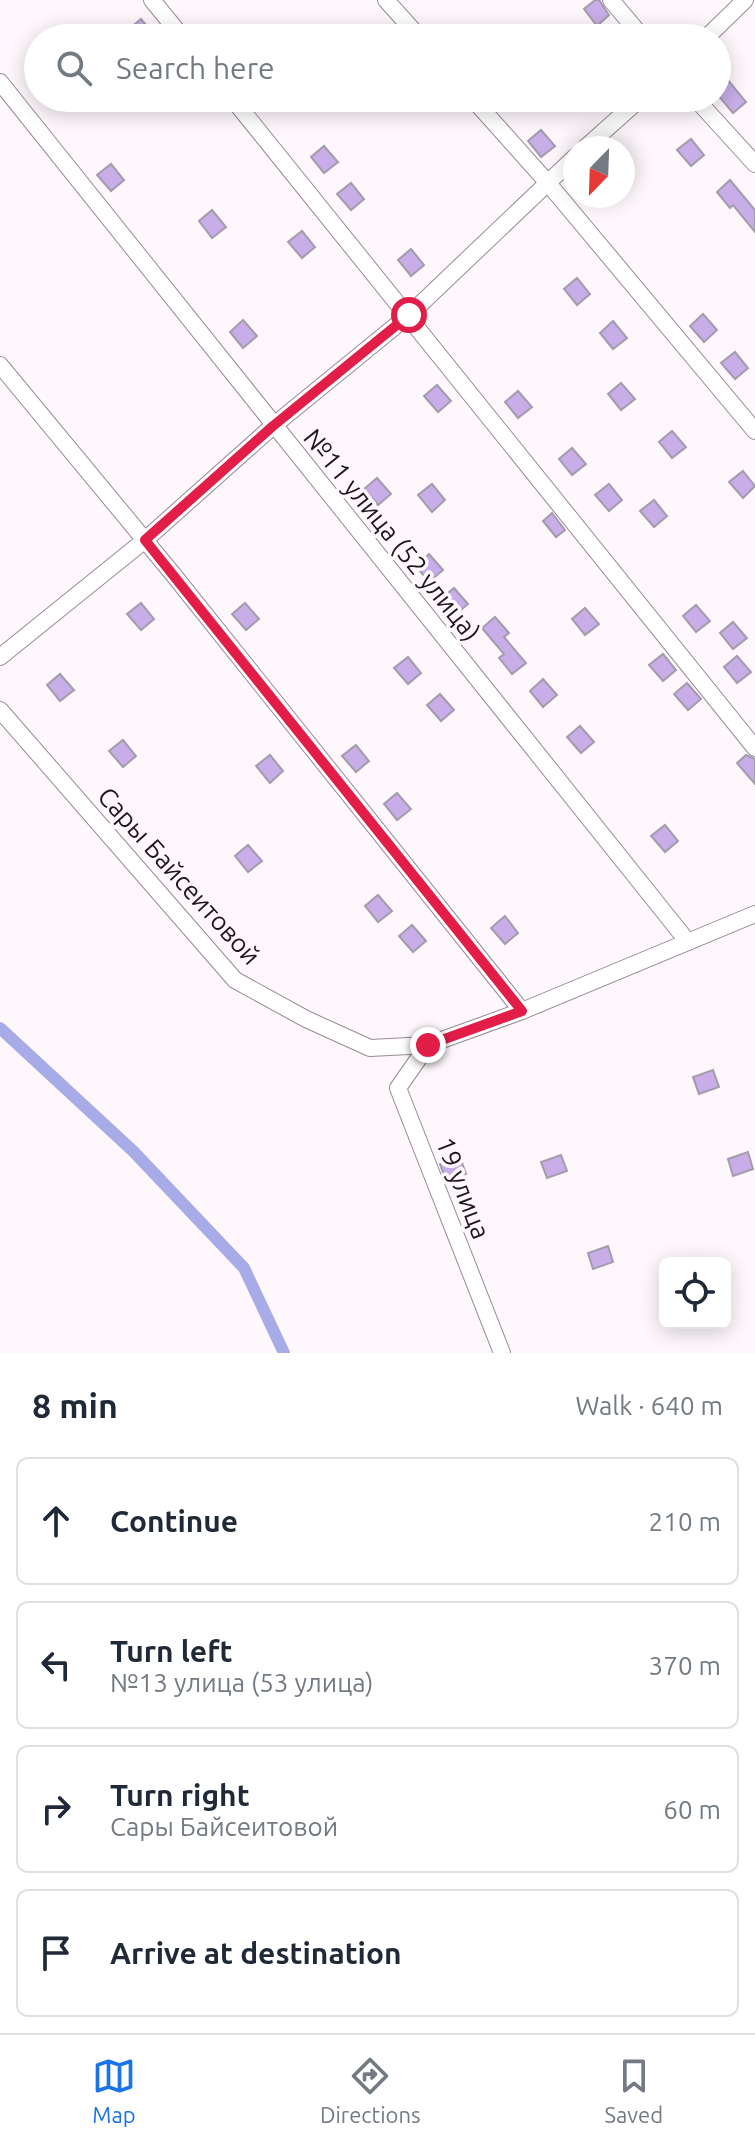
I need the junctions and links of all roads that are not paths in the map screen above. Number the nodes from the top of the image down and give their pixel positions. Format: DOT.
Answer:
graph roads {
  1 [pos="152,0"];
  2 [pos="386,0"];
  3 [pos="611,0"];
  4 [pos="745,0"];
  5 [pos="172,24"];
  6 [pos="407,24"];
  7 [pos="631,24"];
  8 [pos="720,24"];
  9 [pos="0,82"];
  10 [pos="243,112"];
  11 [pos="484,112"];
  12 [pos="625,112"];
  13 [pos="708,112"];
  14 [pos="598,136"];
  15 [pos="755,164"];
  16 [pos="563,168"];
  17 [pos="547,182"];
  18 [pos="409,315"];
  19 [pos="0,365"];
  20 [pos="273,426"];
  21 [pos="755,431"];
  22 [pos="145,540"];
  23 [pos="0,657"];
  24 [pos="0,710"];
  25 [pos="755,748"];
  26 [pos="755,914"];
  27 [pos="688,942"];
  28 [pos="522,1011"];
  29 [pos="428,1045"];
  30 [pos="502,1353"];
  1 -- 5 [label="street"];
  2 -- 6 [label="street"];
  3 -- 7 [label="street"];
  4 -- 8 [label="street"];
  9 -- 20 [label="street, №11 улица (52 улица)"];
  10 -- 18 [label="street"];
  11 -- 17 [label="street"];
  12 -- 14 [label="street"];
  13 -- 15 [label="street"];
  16 -- 17 [label="street"];
  17 -- 18 [label="street"];
  17 -- 21 [label="street"];
  18 -- 20 [label="street"];
  18 -- 25 [label="street"];
  19 -- 22 [label="street"];
  20 -- 22 [label="street"];
  20 -- 27 [label="street, №11 улица (52 улица)"];
  22 -- 23 [label="street"];
  22 -- 28 [label="street"];
  24 -- 29 [label="street, Сары Байсеитовой"];
  26 -- 27 [label="street, Сары Байсеитовой"];
  27 -- 28 [label="street, Сары Байсеитовой"];
  28 -- 29 [label="street, Сары Байсеитовой"];
  29 -- 30 [label="street, 19 улица"];
}
